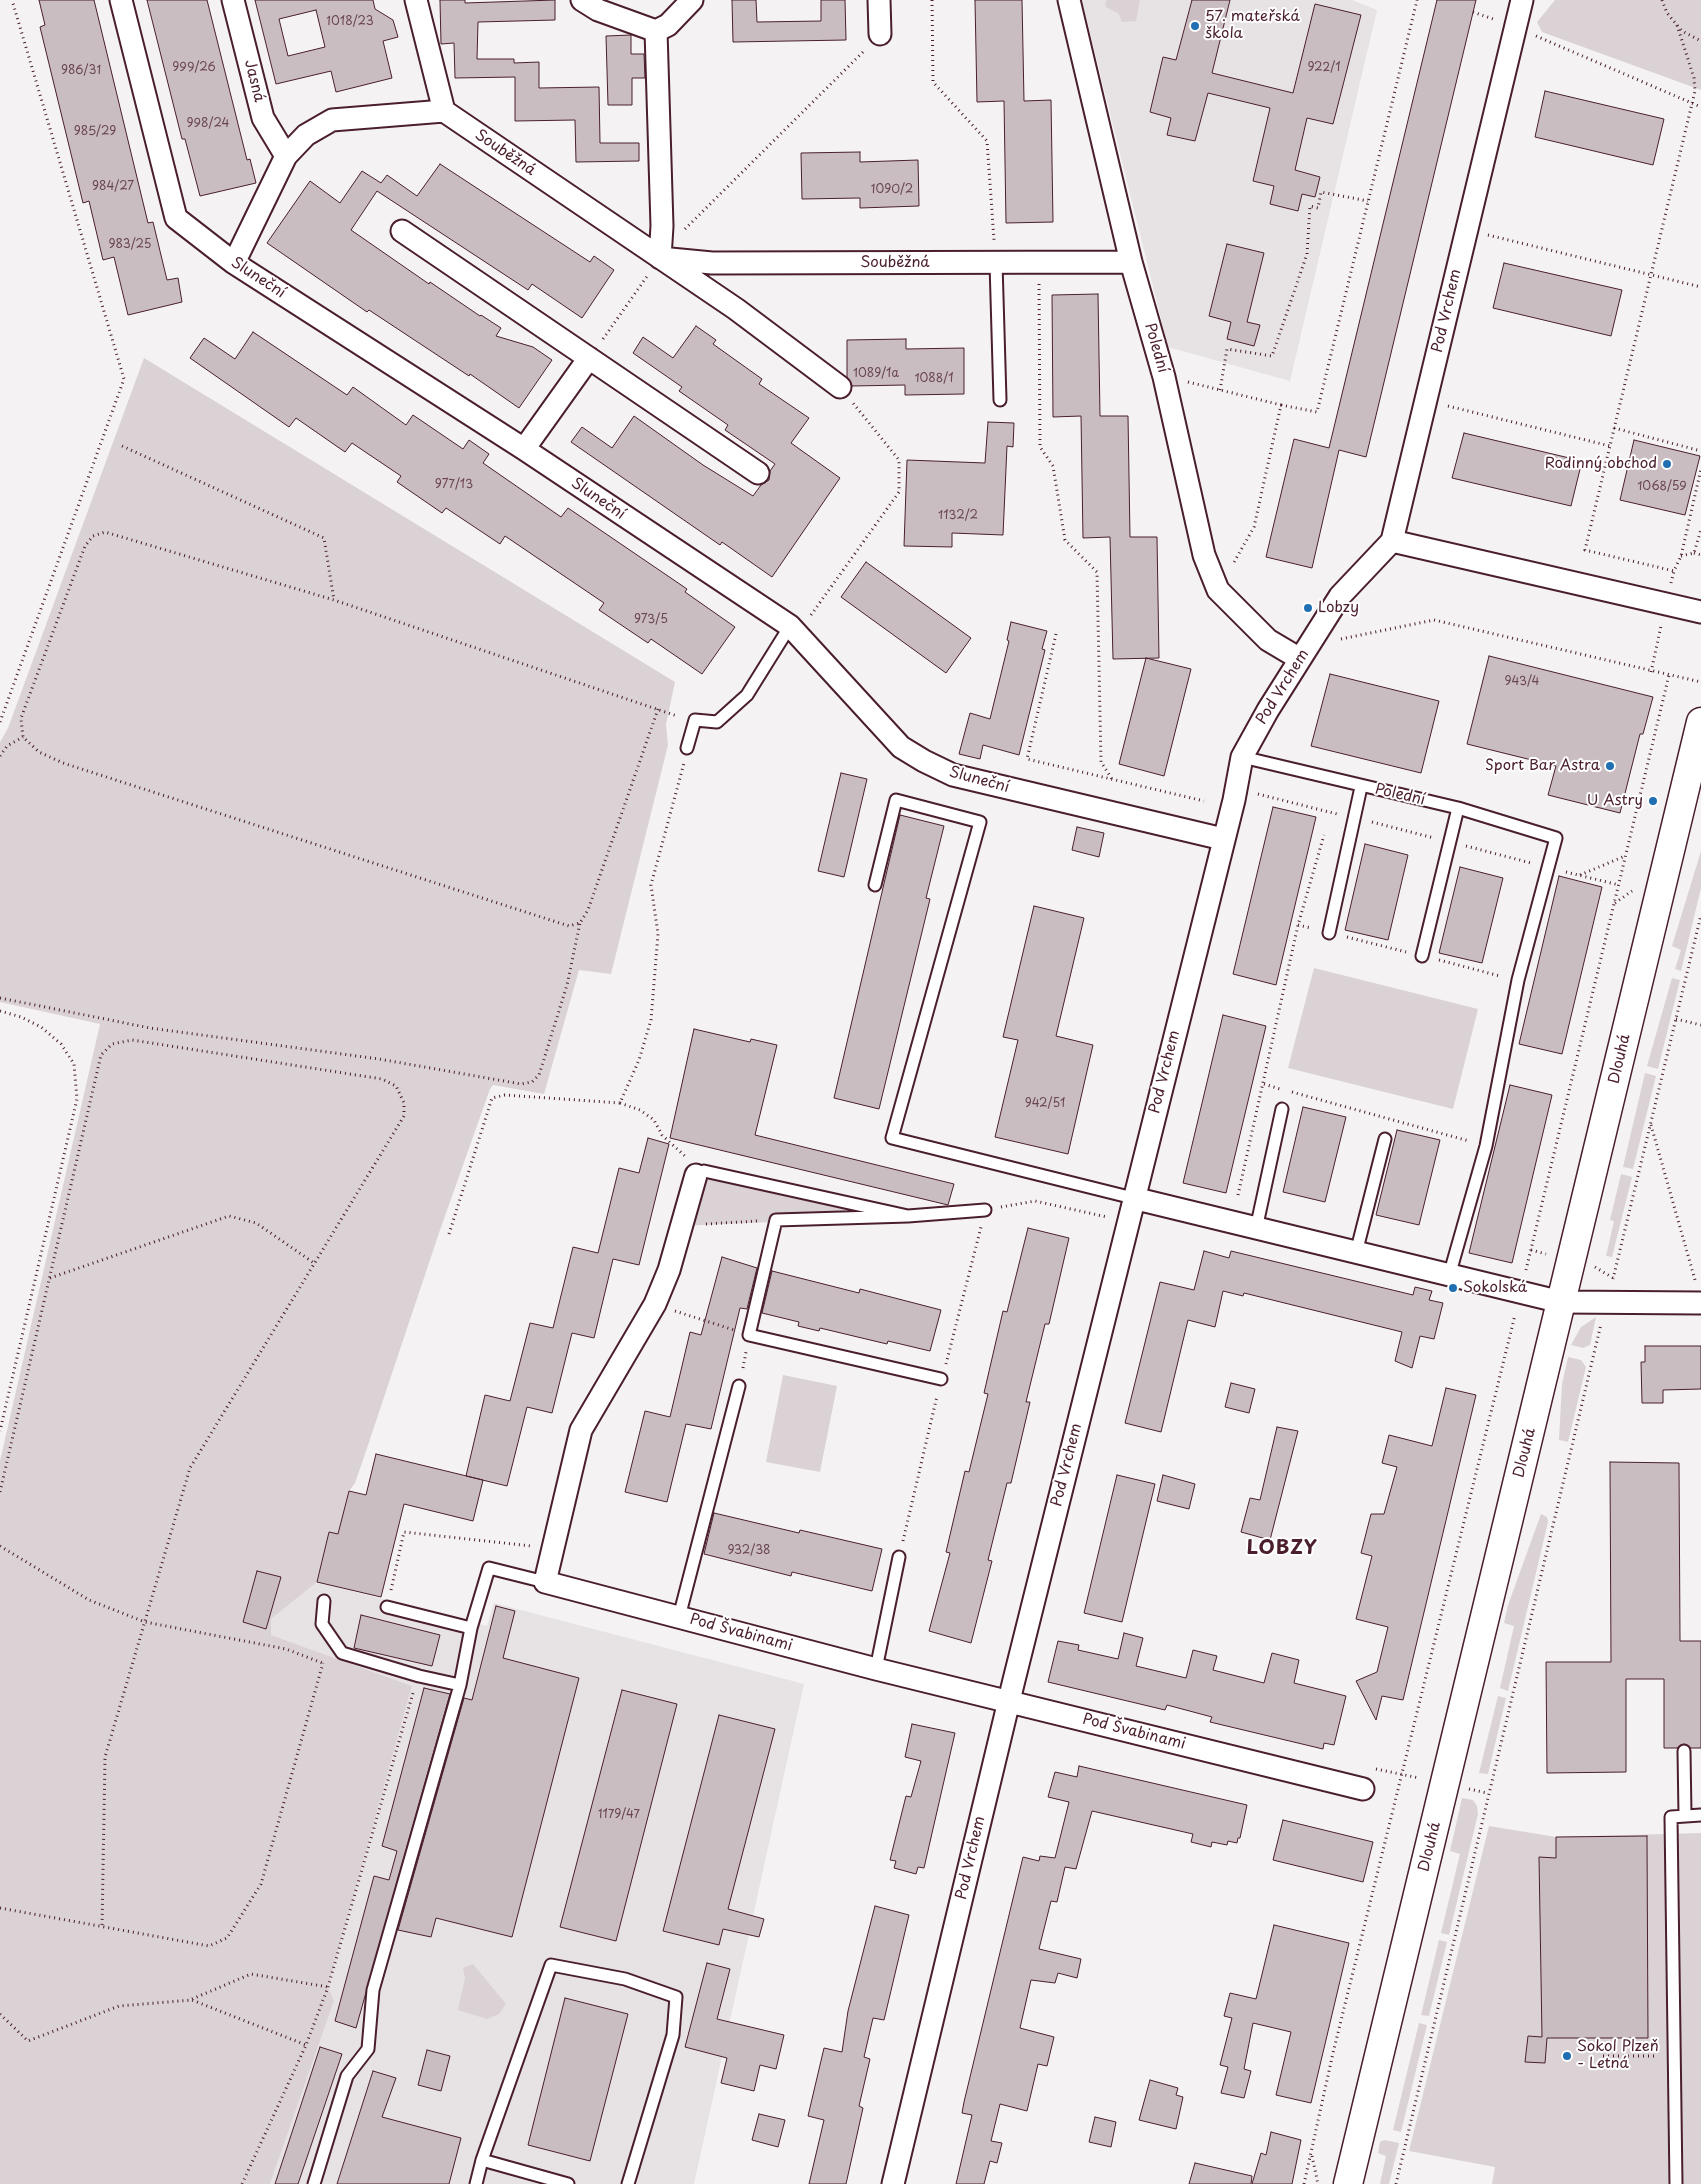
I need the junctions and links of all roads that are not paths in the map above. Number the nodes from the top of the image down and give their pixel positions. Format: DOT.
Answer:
graph roads {
  1 [pos="121,0"];
  2 [pos="233,0"];
  3 [pos="416,0"];
  4 [pos="582,0"];
  5 [pos="692,0"];
  6 [pos="879,0"];
  7 [pos="1069,0"];
  8 [pos="1522,0"];
  9 [pos="656,31"];
  10 [pos="880,34"];
  11 [pos="444,111"];
  12 [pos="286,156"];
  13 [pos="402,231"];
  14 [pos="995,255"];
  15 [pos="660,258"];
  16 [pos="1131,262"];
  17 [pos="234,263"];
  18 [pos="589,358"];
  19 [pos="840,387"];
  20 [pos="1000,400"];
  21 [pos="524,450"];
  22 [pos="758,473"];
  23 [pos="1392,541"];
  24 [pos="1701,612"];
  25 [pos="794,630"];
  26 [pos="1304,652"];
  27 [pos="1701,722"];
  28 [pos="688,748"];
  29 [pos="1242,757"];
  30 [pos="1362,786"];
  31 [pos="1458,808"];
  32 [pos="1224,839"];
  33 [pos="875,885"];
  34 [pos="1329,933"];
  35 [pos="1422,956"];
  36 [pos="1282,1109"];
  37 [pos="1385,1139"];
  38 [pos="696,1175"];
  39 [pos="1133,1198"];
  40 [pos="985,1210"];
  41 [pos="908,1216"];
  42 [pos="1256,1229"];
  43 [pos="1356,1253"];
  44 [pos="1449,1276"];
  45 [pos="1698,1292"];
  46 [pos="1562,1302"];
  47 [pos="942,1379"];
  48 [pos="739,1386"];
  49 [pos="899,1557"];
  50 [pos="545,1582"];
  51 [pos="324,1601"];
  52 [pos="387,1607"];
  53 [pos="679,1617"];
  54 [pos="471,1628"];
  55 [pos="876,1669"];
  56 [pos="460,1685"];
  57 [pos="1009,1702"];
  58 [pos="1684,1751"];
  59 [pos="1362,1789"];
  60 [pos="1685,1815"];
  61 [pos="1701,1815"];
  62 [pos="482,2160"];
  63 [pos="314,2184"];
  64 [pos="476,2184"];
  65 [pos="568,2184"];
  66 [pos="628,2184"];
  67 [pos="893,2184"];
  68 [pos="1348,2184"];
  69 [pos="1676,2184"];
  1 -- 17 [label="street, Sluneční"];
  2 -- 12 [label="street, Jasná"];
  3 -- 11 [label="street"];
  4 -- 9 [label="street"];
  5 -- 9 [label="street"];
  6 -- 10 [label="street"];
  7 -- 16 [label="street, Polední"];
  8 -- 23 [label="street, Pod Vrchem"];
  9 -- 15 [label="street"];
  11 -- 12 [label="street"];
  11 -- 15 [label="street, Souběžná"];
  12 -- 17 [label="street"];
  13 -- 18 [label="street"];
  14 -- 15 [label="street, Souběžná"];
  14 -- 16 [label="street, Souběžná"];
  14 -- 20 [label="lane"];
  15 -- 19 [label="street, Souběžná"];
  16 -- 26 [label="street, Polední"];
  17 -- 21 [label="street, Sluneční"];
  18 -- 21 [label="street"];
  18 -- 22 [label="street"];
  21 -- 25 [label="street, Sluneční"];
  23 -- 24 [label="street"];
  23 -- 26 [label="street, Pod Vrchem"];
  25 -- 28 [label="lane"];
  25 -- 32 [label="street, Sluneční"];
  26 -- 29 [label="street, Pod Vrchem"];
  27 -- 46 [label="street, Dlouhá"];
  29 -- 30 [label="lane, Polední"];
  29 -- 32 [label="street, Pod Vrchem"];
  30 -- 31 [label="lane, Polední"];
  30 -- 34 [label="lane"];
  31 -- 35 [label="lane"];
  31 -- 44 [label="lane, Polední"];
  32 -- 39 [label="street, Pod Vrchem"];
  33 -- 39 [label="lane"];
  36 -- 42 [label="lane"];
  37 -- 43 [label="lane"];
  38 -- 41 [label="lane"];
  38 -- 50 [label="street"];
  39 -- 42 [label="street"];
  39 -- 57 [label="street, Pod Vrchem"];
  40 -- 41 [label="lane"];
  41 -- 47 [label="lane"];
  42 -- 43 [label="street"];
  43 -- 44 [label="street"];
  44 -- 46 [label="street"];
  45 -- 46 [label="street"];
  46 -- 68 [label="street, Dlouhá"];
  48 -- 53 [label="lane"];
  49 -- 55 [label="lane"];
  50 -- 53 [label="street, Pod Švabinami"];
  50 -- 54 [label="lane"];
  51 -- 56 [label="lane"];
  52 -- 54 [label="lane"];
  53 -- 55 [label="street, Pod Švabinami"];
  54 -- 56 [label="lane"];
  55 -- 57 [label="street, Pod Švabinami"];
  56 -- 63 [label="lane"];
  57 -- 59 [label="street, Pod Švabinami"];
  57 -- 67 [label="street, Pod Vrchem"];
  58 -- 60 [label="lane"];
  60 -- 61 [label="lane"];
  60 -- 69 [label="lane"];
  62 -- 64 [label="lane"];
  62 -- 65 [label="lane"];
  62 -- 66 [label="lane"];
}
